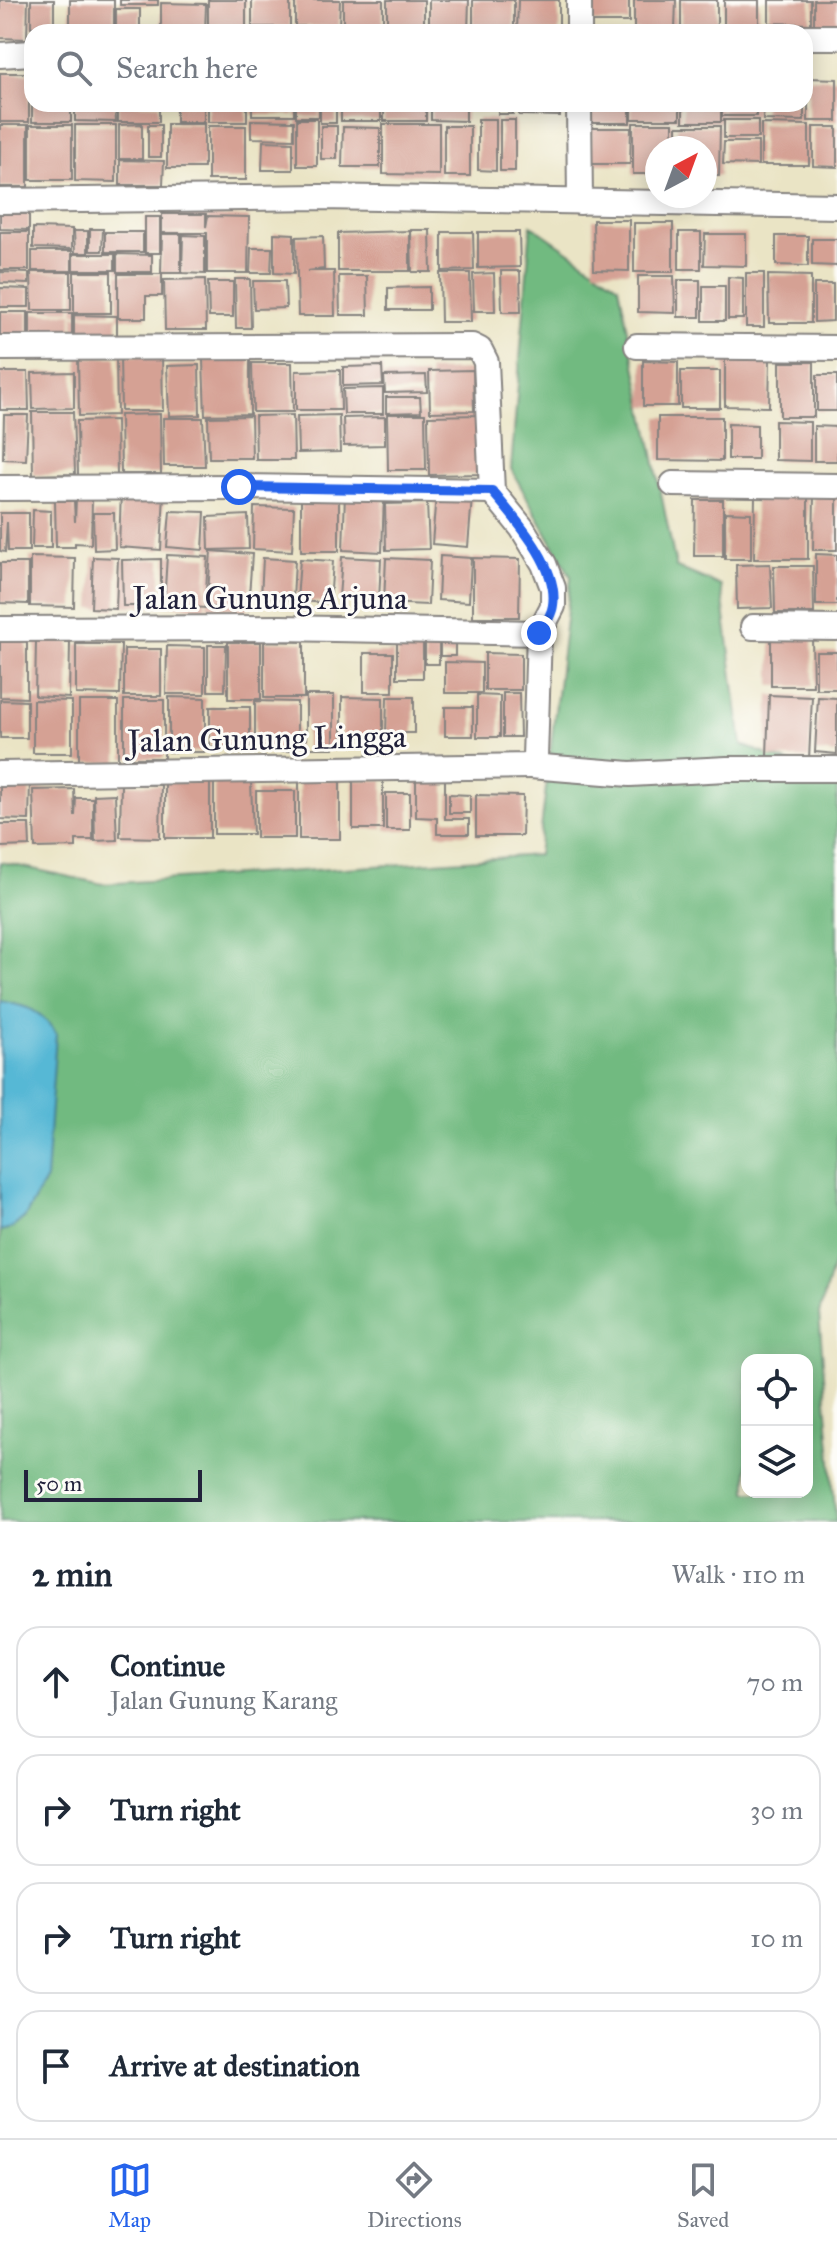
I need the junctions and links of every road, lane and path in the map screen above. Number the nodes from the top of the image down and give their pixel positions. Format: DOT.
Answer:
graph roads {
  1 [pos="579,0"];
  2 [pos="579,24"];
  3 [pos="813,37"];
  4 [pos="837,37"];
  5 [pos="24,54"];
  6 [pos="0,55"];
  7 [pos="579,112"];
  8 [pos="0,201"];
  9 [pos="580,202"];
  10 [pos="837,206"];
  11 [pos="637,346"];
  12 [pos="0,348"];
  13 [pos="837,348"];
  14 [pos="673,484"];
  15 [pos="837,486"];
  16 [pos="0,488"];
  17 [pos="492,491"];
  18 [pos="753,627"];
  19 [pos="837,628"];
  20 [pos="0,629"];
  21 [pos="539,633"];
  22 [pos="532,764"];
  23 [pos="837,769"];
  24 [pos="0,774"];
  1 -- 2 [label="street"];
  3 -- 4 [label="street"];
  5 -- 6 [label="street"];
  7 -- 9 [label="street"];
  8 -- 9 [label="street"];
  9 -- 10 [label="street"];
  11 -- 13 [label="street"];
  12 -- 17 [label="street"];
  14 -- 15 [label="street"];
  16 -- 17 [label="street"];
  17 -- 21 [label="street"];
  18 -- 19 [label="street"];
  20 -- 21 [label="street, Jalan Gunung Arjuna"];
  21 -- 22 [label="street"];
  22 -- 23 [label="street, Jalan Gunung Lingga"];
  22 -- 24 [label="street, Jalan Gunung Lingga"];
}
